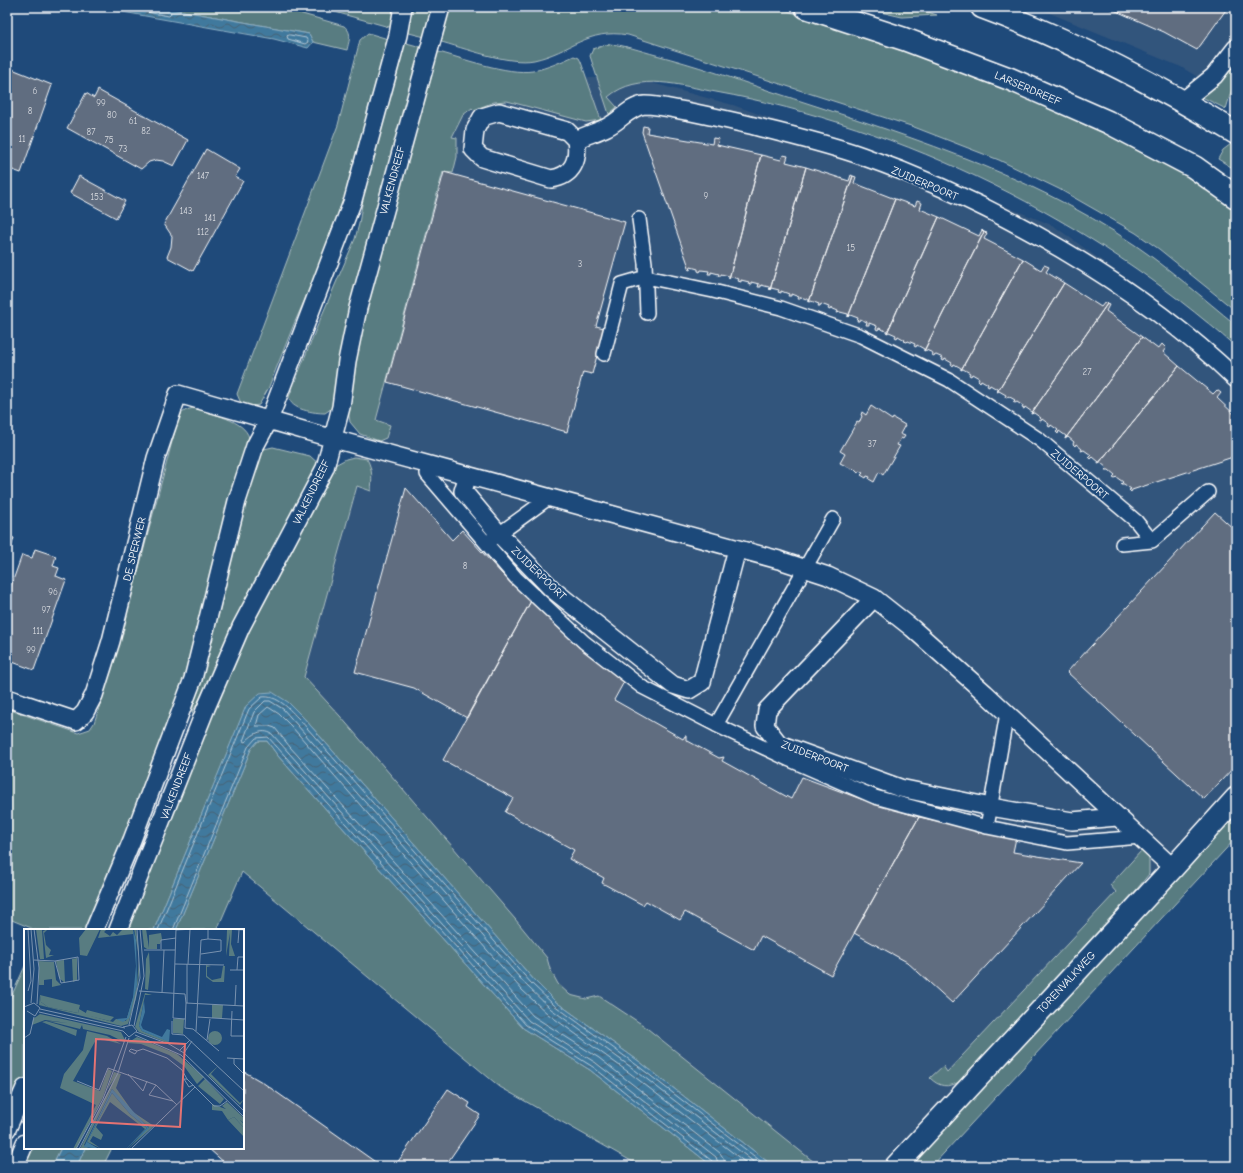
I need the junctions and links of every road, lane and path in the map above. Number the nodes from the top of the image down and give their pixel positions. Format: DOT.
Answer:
graph roads {
  1 [pos="403,7"];
  2 [pos="441,7"];
  3 [pos="806,7"];
  4 [pos="982,7"];
  5 [pos="1236,48"];
  6 [pos="1183,101"];
  7 [pos="1236,133"];
  8 [pos="576,140"];
  9 [pos="1236,197"];
  10 [pos="639,219"];
  11 [pos="646,277"];
  12 [pos="647,313"];
  13 [pos="604,354"];
  14 [pos="1236,379"];
  15 [pos="269,420"];
  16 [pos="334,439"];
  17 [pos="428,464"];
  18 [pos="468,475"];
  19 [pos="1208,492"];
  20 [pos="550,497"];
  21 [pos="832,519"];
  22 [pos="493,538"];
  23 [pos="1152,541"];
  24 [pos="1122,544"];
  25 [pos="737,549"];
  26 [pos="804,568"];
  27 [pos="874,598"];
  28 [pos="7,698"];
  29 [pos="1007,713"];
  30 [pos="716,725"];
  31 [pos="1236,798"];
  32 [pos="991,807"];
  33 [pos="1118,817"];
  34 [pos="987,826"];
  35 [pos="1141,837"];
  36 [pos="1173,868"];
  37 [pos="94,929"];
  38 [pos="118,929"];
  39 [pos="24,1090"];
  40 [pos="7,1129"];
  41 [pos="24,1145"];
  42 [pos="14,1166"];
  43 [pos="896,1166"];
  1 -- 15 [label="street, VALKENDREEF"];
  2 -- 16 [label="street, VALKENDREEF"];
  3 -- 9 [label="main road, LARSERDREEF"];
  4 -- 6 [label="main road"];
  5 -- 6 [label="street"];
  6 -- 7 [label="main road"];
  8 -- 8 [label="street"];
  8 -- 14 [label="street, ZUIDERPOORT"];
  10 -- 11 [label="street"];
  11 -- 12 [label="street"];
  11 -- 13 [label="street, ZUIDERPOORT"];
  11 -- 23 [label="street, ZUIDERPOORT"];
  15 -- 16 [label="street"];
  15 -- 28 [label="street, DE SPERWER"];
  15 -- 37 [label="street, VALKENDREEF"];
  16 -- 17 [label="street"];
  16 -- 38 [label="street, VALKENDREEF"];
  17 -- 18 [label="street"];
  17 -- 22 [label="street, ZUIDERPOORT"];
  18 -- 20 [label="street"];
  18 -- 22 [label="street, ZUIDERPOORT"];
  19 -- 23 [label="street"];
  20 -- 22 [label="street"];
  20 -- 25 [label="street"];
  21 -- 26 [label="street"];
  22 -- 25 [label="street, ZUIDERPOORT"];
  22 -- 30 [label="street, ZUIDERPOORT"];
  23 -- 24 [label="street"];
  25 -- 26 [label="street"];
  26 -- 27 [label="street"];
  26 -- 30 [label="street"];
  27 -- 29 [label="street"];
  27 -- 32 [label="street, ZUIDERPOORT"];
  29 -- 32 [label="street"];
  29 -- 33 [label="street"];
  30 -- 34 [label="street, ZUIDERPOORT"];
  31 -- 36 [label="street, TORENVALKWEG"];
  32 -- 33 [label="street, ZUIDERPOORT"];
  32 -- 34 [label="street"];
  33 -- 35 [label="street"];
  34 -- 35 [label="street, ZUIDERPOORT"];
  35 -- 36 [label="street"];
  36 -- 43 [label="street, TORENVALKWEG"];
  39 -- 40 [label="street"];
  41 -- 42 [label="street"];
}
